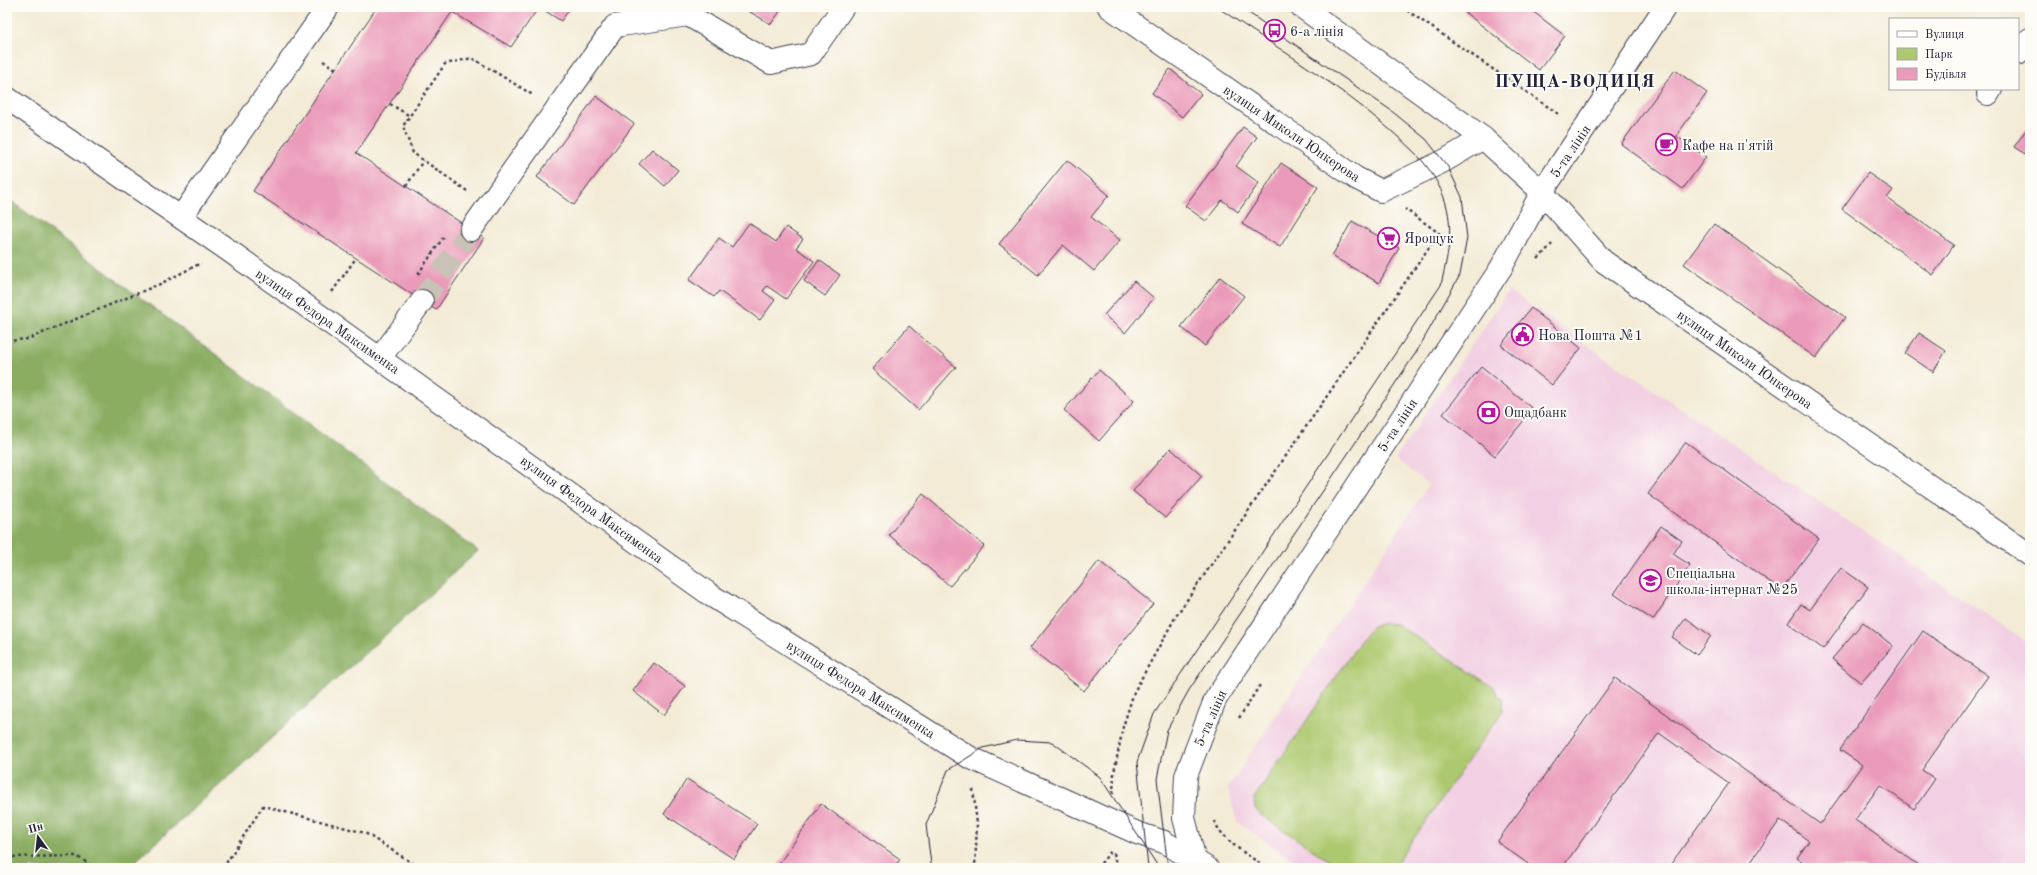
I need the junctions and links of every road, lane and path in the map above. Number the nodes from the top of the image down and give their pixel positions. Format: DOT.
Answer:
graph roads {
  1 [pos="328,7"];
  2 [pos="843,7"];
  3 [pos="1110,7"];
  4 [pos="1302,7"];
  5 [pos="1402,7"];
  6 [pos="1665,7"];
  7 [pos="2030,39"];
  8 [pos="2019,53"];
  9 [pos="7,98"];
  10 [pos="538,98"];
  11 [pos="390,104"];
  12 [pos="410,116"];
  13 [pos="1584,131"];
  14 [pos="1483,138"];
  15 [pos="423,161"];
  16 [pos="406,186"];
  17 [pos="1381,191"];
  18 [pos="1542,192"];
  19 [pos="472,195"];
  20 [pos="181,217"];
  21 [pos="471,230"];
  22 [pos="1553,242"];
  23 [pos="228,250"];
  24 [pos="356,258"];
  25 [pos="1534,264"];
  26 [pos="422,301"];
  27 [pos="318,313"];
  28 [pos="7,341"];
  29 [pos="380,358"];
  30 [pos="2030,555"];
  31 [pos="1264,679"];
  32 [pos="1238,719"];
  33 [pos="969,757"];
  34 [pos="1213,818"];
  35 [pos="1113,822"];
  36 [pos="7,858"];
  37 [pos="7,864"];
  38 [pos="1201,864"];
  39 [pos="10,868"];
  40 [pos="96,868"];
  41 [pos="223,868"];
  42 [pos="420,868"];
  43 [pos="975,868"];
  44 [pos="1116,868"];
  45 [pos="1267,868"];
  1 -- 20 [label="street"];
  2 -- 21 [label="street"];
  3 -- 17 [label="street, вулиця Миколи Юнкерова"];
  4 -- 14 [label="street, вулиця Миколи Юнкерова"];
  5 -- 13 [label="path"];
  6 -- 13 [label="street, 5-та лінія"];
  7 -- 8 [label="street"];
  9 -- 20 [label="street, вулиця Федора Максименка"];
  10 -- 12 [label="path"];
  11 -- 12 [label="path"];
  12 -- 15 [label="path"];
  13 -- 18 [label="street, 5-та лінія"];
  14 -- 17 [label="street"];
  14 -- 18 [label="street, вулиця Миколи Юнкерова"];
  15 -- 16 [label="path"];
  15 -- 19 [label="path"];
  17 -- 35 [label="path"];
  18 -- 30 [label="street, вулиця Миколи Юнкерова"];
  18 -- 38 [label="street, 5-та лінія"];
  20 -- 23 [label="street, вулиця Федора Максименка"];
  22 -- 25 [label="path"];
  23 -- 27 [label="street, вулиця Федора Максименка"];
  23 -- 28 [label="path"];
  24 -- 27 [label="path"];
  26 -- 29 [label="street"];
  27 -- 29 [label="street, вулиця Федора Максименка"];
  29 -- 33 [label="street, вулиця Федора Максименка"];
  31 -- 32 [label="path"];
  33 -- 35 [label="street, вулиця Федора Максименка"];
  33 -- 43 [label="path"];
  34 -- 45 [label="path"];
  35 -- 38 [label="street, вулиця Федора Максименка"];
  35 -- 44 [label="path"];
  36 -- 40 [label="path"];
  37 -- 39 [label="path"];
  41 -- 42 [label="path"];
}
